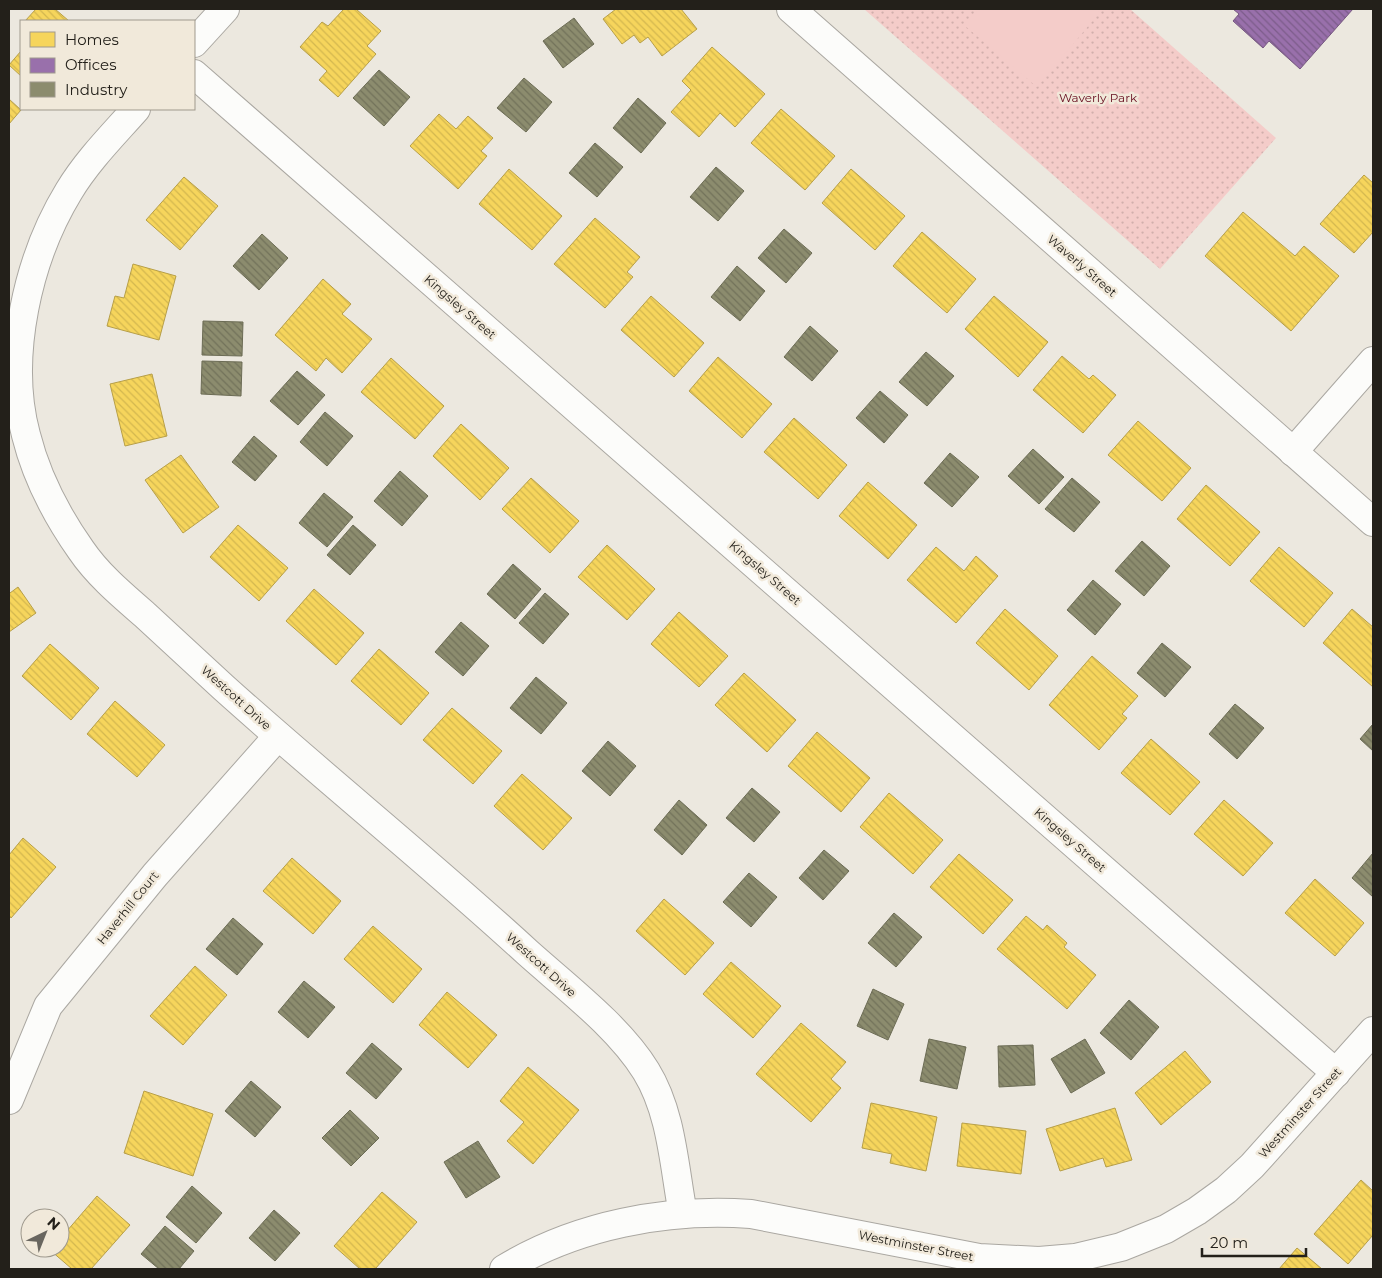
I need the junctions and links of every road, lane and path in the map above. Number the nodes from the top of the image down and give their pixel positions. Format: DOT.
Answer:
graph roads {
  1 [pos="225,9"];
  2 [pos="791,9"];
  3 [pos="195,42"];
  4 [pos="195,75"];
  5 [pos="135,110"];
  6 [pos="1373,361"];
  7 [pos="14,385"];
  8 [pos="1293,452"];
  9 [pos="1373,522"];
  10 [pos="278,736"];
  11 [pos="1373,1031"];
  12 [pos="1336,1073"];
  13 [pos="9,1100"];
  14 [pos="683,1214"];
  15 [pos="1040,1265"];
  16 [pos="504,1269"];
  1 -- 3 [label="street"];
  2 -- 8 [label="street, Waverly Street"];
  4 -- 12 [label="street, Kingsley Street"];
  5 -- 7 [label="street, Westcott Drive"];
  6 -- 8 [label="street"];
  7 -- 10 [label="street, Westcott Drive"];
  8 -- 9 [label="street, Waverly Street"];
  10 -- 13 [label="street, Haverhill Court"];
  10 -- 14 [label="street, Westcott Drive"];
  11 -- 12 [label="street, Westminster Street"];
  12 -- 15 [label="street, Westminster Street"];
  14 -- 15 [label="street, Westminster Street"];
  14 -- 16 [label="street, Westminster Street"];
}
